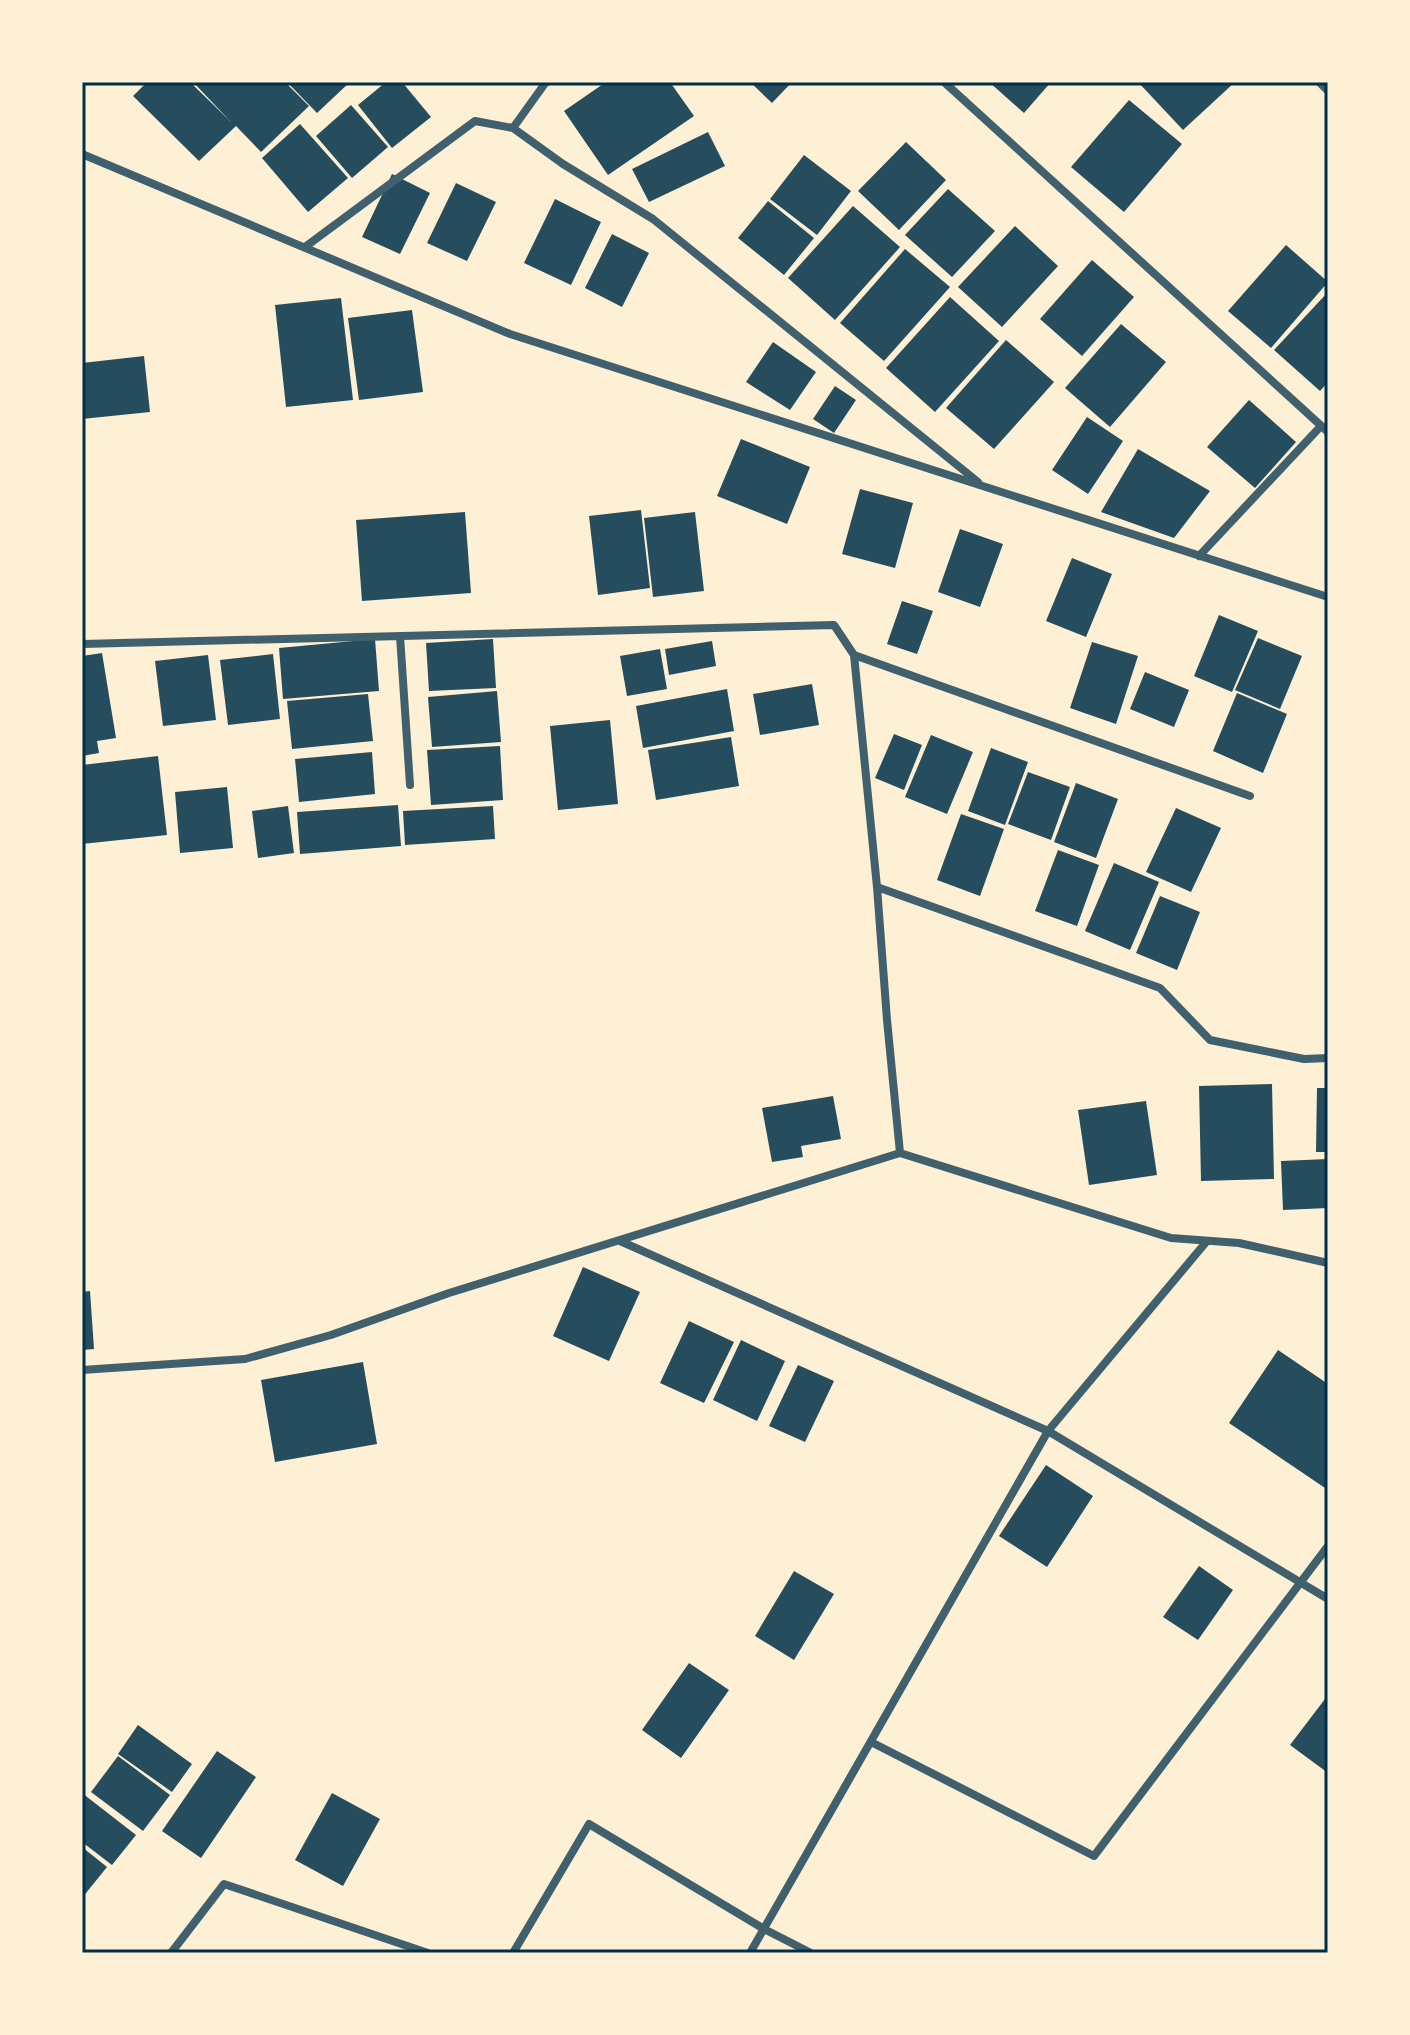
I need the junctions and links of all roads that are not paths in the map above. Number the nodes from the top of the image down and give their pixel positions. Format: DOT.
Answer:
graph roads {
  1 [pos="546,82"];
  2 [pos="944,82"];
  3 [pos="1319,82"];
  4 [pos="1328,91"];
  5 [pos="513,128"];
  6 [pos="82,154"];
  7 [pos="305,247"];
  8 [pos="1325,429"];
  9 [pos="982,485"];
  10 [pos="1199,556"];
  11 [pos="1328,597"];
  12 [pos="400,636"];
  13 [pos="82,644"];
  14 [pos="854,655"];
  15 [pos="410,785"];
  16 [pos="1250,796"];
  17 [pos="877,887"];
  18 [pos="1328,1058"];
  19 [pos="900,1153"];
  20 [pos="619,1240"];
  21 [pos="1207,1241"];
  22 [pos="1328,1263"];
  23 [pos="82,1370"];
  24 [pos="1048,1431"];
  25 [pos="1328,1546"];
  26 [pos="1301,1582"];
  27 [pos="1328,1599"];
  28 [pos="871,1742"];
  29 [pos="764,1929"];
  30 [pos="171,1953"];
  31 [pos="428,1953"];
  32 [pos="513,1953"];
  33 [pos="750,1953"];
  34 [pos="811,1953"];
  1 -- 5 [label="street"];
  2 -- 8 [label="street"];
  3 -- 4 [label="street"];
  5 -- 7 [label="street"];
  5 -- 9 [label="street"];
  6 -- 7 [label="street"];
  7 -- 9 [label="street"];
  8 -- 10 [label="street"];
  9 -- 10 [label="street"];
  10 -- 11 [label="street"];
  12 -- 13 [label="street"];
  12 -- 14 [label="street"];
  12 -- 15 [label="street"];
  14 -- 16 [label="street"];
  14 -- 17 [label="street"];
  17 -- 18 [label="street"];
  17 -- 19 [label="street"];
  19 -- 20 [label="street"];
  19 -- 21 [label="street"];
  20 -- 23 [label="street"];
  20 -- 24 [label="street"];
  21 -- 22 [label="street"];
  21 -- 24 [label="street"];
  24 -- 26 [label="street"];
  24 -- 28 [label="street"];
  25 -- 26 [label="street"];
  26 -- 27 [label="street"];
  26 -- 28 [label="street"];
  28 -- 29 [label="street"];
  29 -- 32 [label="street"];
  29 -- 33 [label="street"];
  29 -- 34 [label="street"];
  30 -- 31 [label="street"];
}
